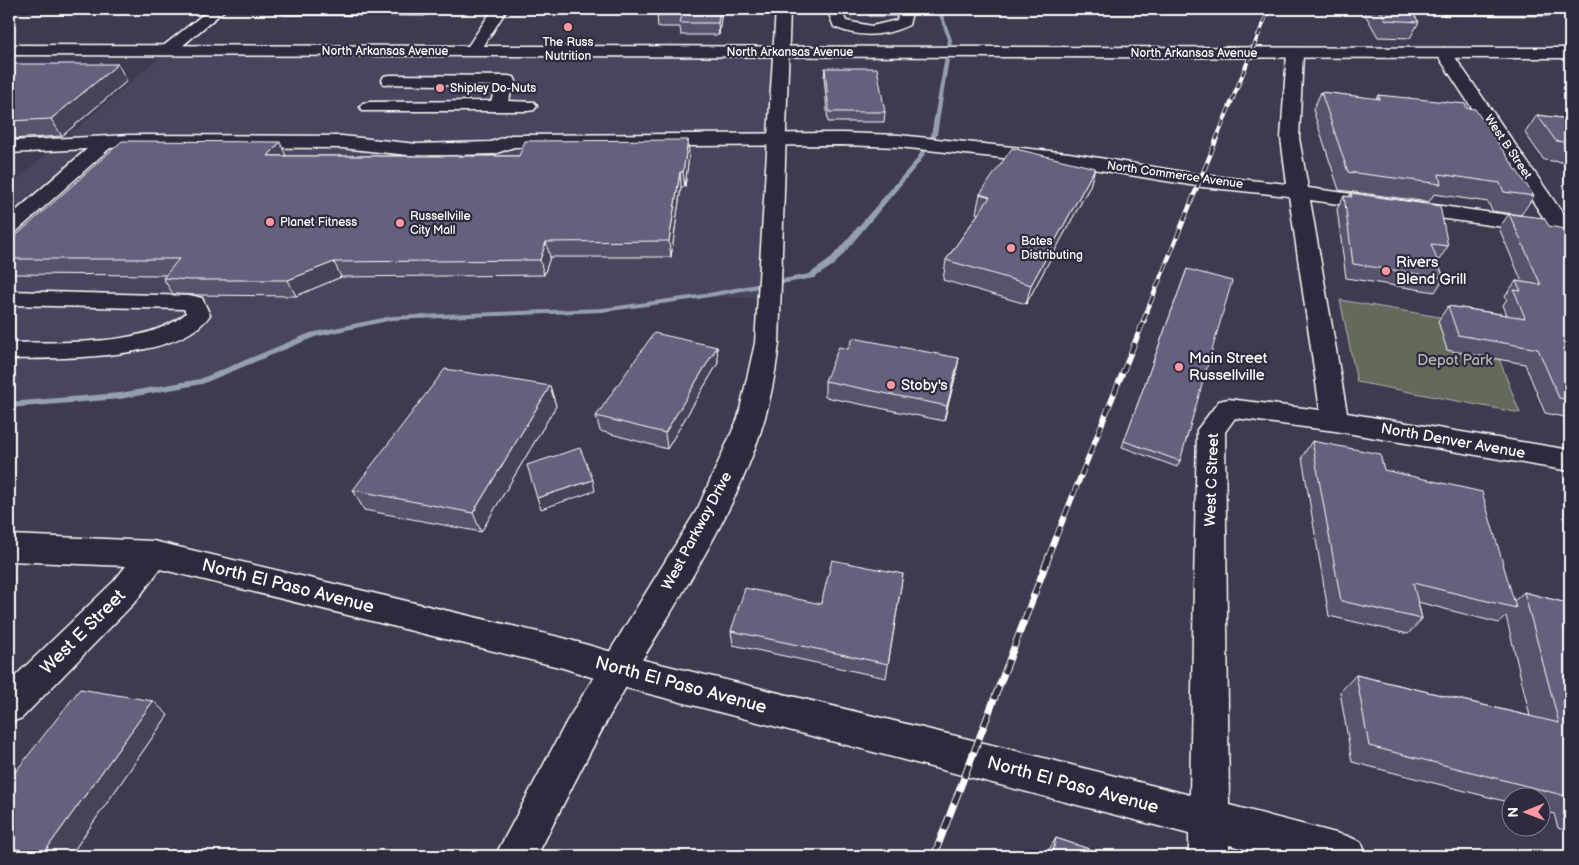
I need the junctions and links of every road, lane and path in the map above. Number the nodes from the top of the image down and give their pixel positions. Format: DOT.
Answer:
graph roads {
  1 [pos="219,9"];
  2 [pos="500,9"];
  3 [pos="784,9"];
  4 [pos="834,9"];
  5 [pos="906,9"];
  6 [pos="880,31"];
  7 [pos="9,50"];
  8 [pos="168,50"];
  9 [pos="472,52"];
  10 [pos="781,52"];
  11 [pos="887,52"];
  12 [pos="1295,53"];
  13 [pos="1444,53"];
  14 [pos="1570,53"];
  15 [pos="390,80"];
  16 [pos="497,106"];
  17 [pos="528,106"];
  18 [pos="369,107"];
  19 [pos="777,140"];
  20 [pos="103,144"];
  21 [pos="9,147"];
  22 [pos="1300,194"];
  23 [pos="9,228"];
  24 [pos="1568,234"];
  25 [pos="9,298"];
  26 [pos="9,351"];
  27 [pos="1335,421"];
  28 [pos="1570,461"];
  29 [pos="9,548"];
  30 [pos="153,554"];
  31 [pos="619,670"];
  32 [pos="9,706"];
  33 [pos="1209,820"];
  34 [pos="515,856"];
  35 [pos="1209,856"];
  36 [pos="1347,856"];
  1 -- 8 [label="main road"];
  2 -- 9 [label="main road"];
  3 -- 10 [label="main road, West Parkway Drive"];
  4 -- 6 [label="main road"];
  5 -- 6 [label="main road"];
  6 -- 11 [label="main road"];
  7 -- 8 [label="main road, North Arkansas Avenue"];
  8 -- 9 [label="main road, North Arkansas Avenue"];
  9 -- 10 [label="main road, North Arkansas Avenue"];
  10 -- 11 [label="main road, North Arkansas Avenue"];
  10 -- 19 [label="main road, West Parkway Drive"];
  11 -- 12 [label="main road, North Arkansas Avenue"];
  12 -- 13 [label="main road, North Arkansas Avenue"];
  12 -- 22 [label="main road"];
  13 -- 14 [label="main road, North Arkansas Avenue"];
  13 -- 24 [label="main road, West B Street"];
  15 -- 16 [label="main road"];
  16 -- 17 [label="main road"];
  16 -- 18 [label="main road"];
  19 -- 20 [label="main road, North Commerce Avenue"];
  19 -- 22 [label="main road, North Commerce Avenue"];
  19 -- 31 [label="main road, West Parkway Drive"];
  20 -- 21 [label="main road, North Commerce Avenue"];
  20 -- 23 [label="main road"];
  22 -- 24 [label="main road, North Commerce Avenue"];
  22 -- 27 [label="main road"];
  25 -- 26 [label="main road"];
  27 -- 28 [label="main road, North Denver Avenue"];
  27 -- 33 [label="main road, West C Street"];
  29 -- 30 [label="main road, North El Paso Avenue"];
  30 -- 31 [label="main road, North El Paso Avenue"];
  30 -- 32 [label="main road, West E Street"];
  31 -- 33 [label="main road, North El Paso Avenue"];
  31 -- 34 [label="main road, West Parkway Drive"];
  33 -- 35 [label="main road, West C Street"];
  33 -- 36 [label="main road, North El Paso Avenue"];
}
